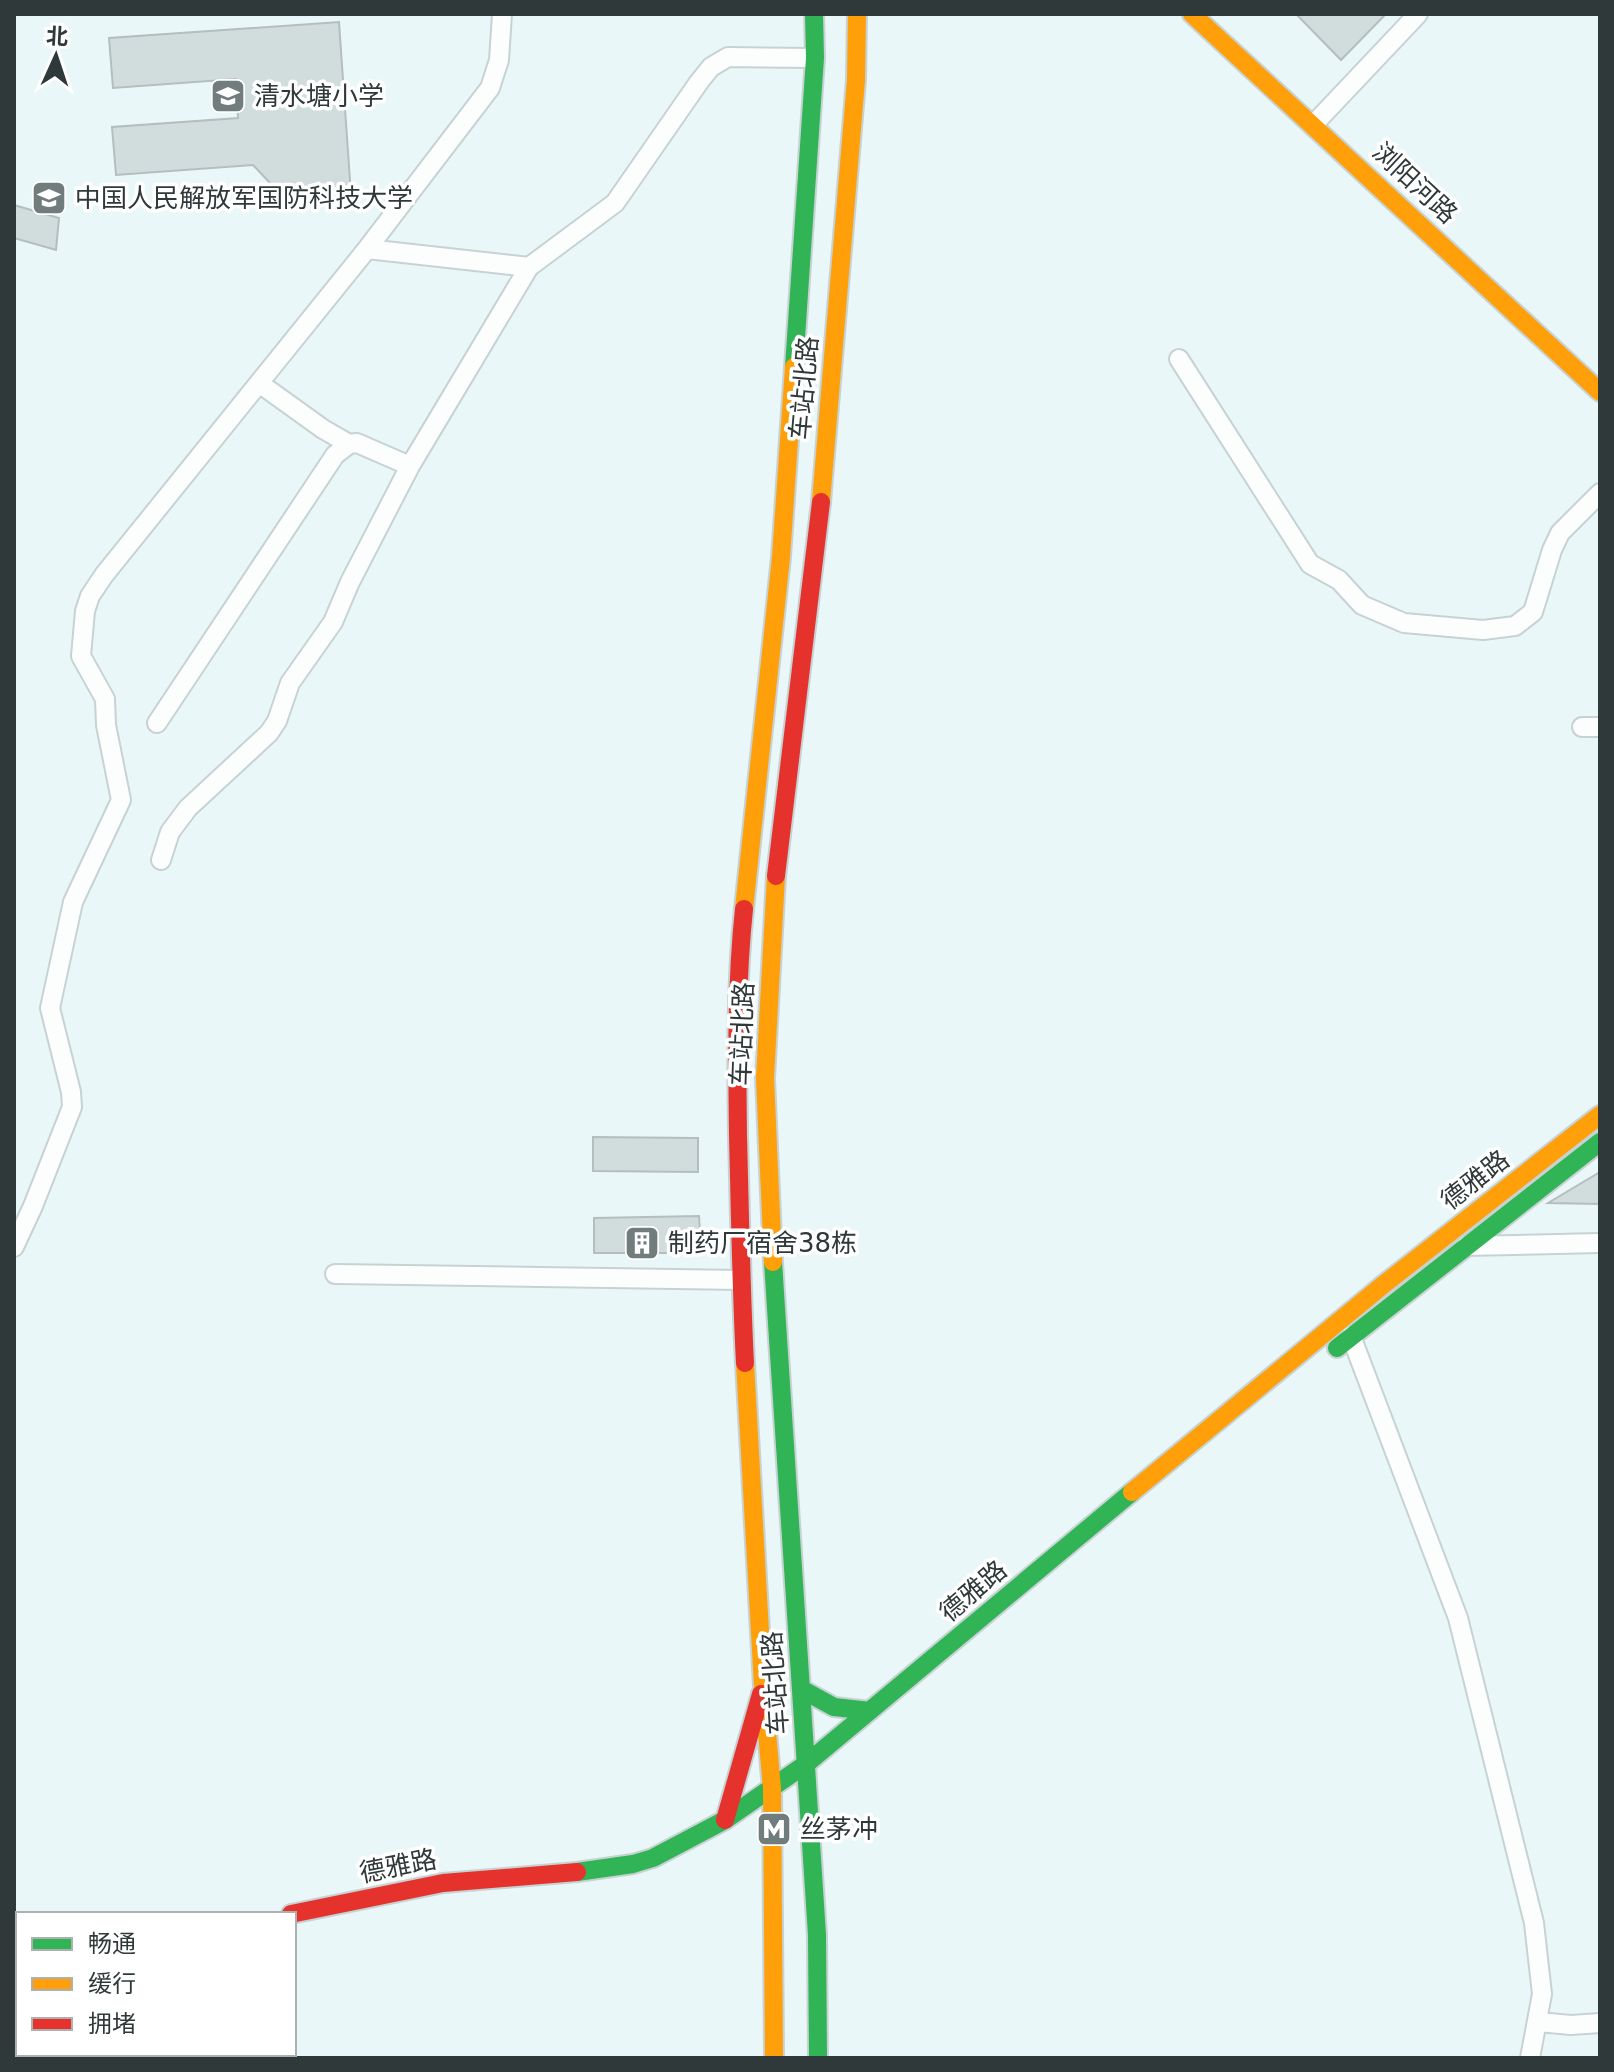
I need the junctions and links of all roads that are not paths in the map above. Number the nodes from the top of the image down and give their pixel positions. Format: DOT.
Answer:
graph roads {
  1 [pos="502,14"];
  2 [pos="814,14"];
  3 [pos="857,14"];
  4 [pos="1192,14"];
  5 [pos="1418,14"];
  6 [pos="815,58"];
  7 [pos="1314,124"];
  8 [pos="367,249"];
  9 [pos="529,267"];
  10 [pos="1179,359"];
  11 [pos="259,383"];
  12 [pos="1600,392"];
  13 [pos="349,444"];
  14 [pos="410,466"];
  15 [pos="1600,493"];
  16 [pos="157,723"];
  17 [pos="161,860"];
  18 [pos="1600,1115"];
  19 [pos="1600,1142"];
  20 [pos="1600,1243"];
  21 [pos="1466,1246"];
  22 [pos="14,1247"];
  23 [pos="335,1274"];
  24 [pos="741,1280"];
  25 [pos="1351,1336"];
  26 [pos="1328,1355"];
  27 [pos="1294,1383"];
  28 [pos="763,1686"];
  29 [pos="801,1689"];
  30 [pos="870,1711"];
  31 [pos="806,1764"];
  32 [pos="808,1787"];
  33 [pos="772,1789"];
  34 [pos="771,1810"];
  35 [pos="725,1820"];
  36 [pos="296,1913"];
  37 [pos="296,1925"];
  38 [pos="1538,2022"];
  39 [pos="1600,2023"];
  40 [pos="774,2058"];
  41 [pos="818,2058"];
  42 [pos="1530,2058"];
  1 -- 8 [label="street"];
  2 -- 6 [label="main road, 车站北路"];
  3 -- 29 [label="main road, 车站北路"];
  4 -- 7 [label="main road, 浏阳河路"];
  5 -- 7 [label="street"];
  6 -- 9 [label="street"];
  6 -- 24 [label="main road, 车站北路"];
  7 -- 12 [label="main road, 浏阳河路"];
  8 -- 9 [label="street"];
  8 -- 11 [label="street"];
  9 -- 14 [label="street"];
  10 -- 15 [label="street"];
  11 -- 13 [label="street"];
  11 -- 22 [label="street"];
  13 -- 14 [label="street"];
  13 -- 16 [label="street"];
  14 -- 17 [label="street"];
  18 -- 30 [label="main road, 德雅路"];
  19 -- 21 [label="main road, 德雅路"];
  20 -- 21 [label="street"];
  21 -- 25 [label="main road, 德雅路"];
  23 -- 24 [label="street"];
  24 -- 28 [label="main road, 车站北路"];
  25 -- 26 [label="main road, 德雅路"];
  25 -- 38 [label="street"];
  27 -- 32 [label="main road, 德雅路"];
  28 -- 33 [label="main road, 车站北路"];
  28 -- 35 [label="main road"];
  29 -- 30 [label="main road"];
  29 -- 31 [label="main road, 车站北路"];
  30 -- 31 [label="main road, 德雅路"];
  31 -- 32 [label="main road, 车站北路"];
  31 -- 33 [label="main road, 德雅路"];
  32 -- 34 [label="main road, 德雅路"];
  32 -- 41 [label="main road, 车站北路"];
  33 -- 34 [label="main road, 车站北路"];
  33 -- 35 [label="main road, 德雅路"];
  34 -- 37 [label="main road, 德雅路"];
  34 -- 40 [label="main road, 车站北路"];
  35 -- 36 [label="main road, 德雅路"];
  38 -- 39 [label="street"];
  38 -- 42 [label="street"];
}
